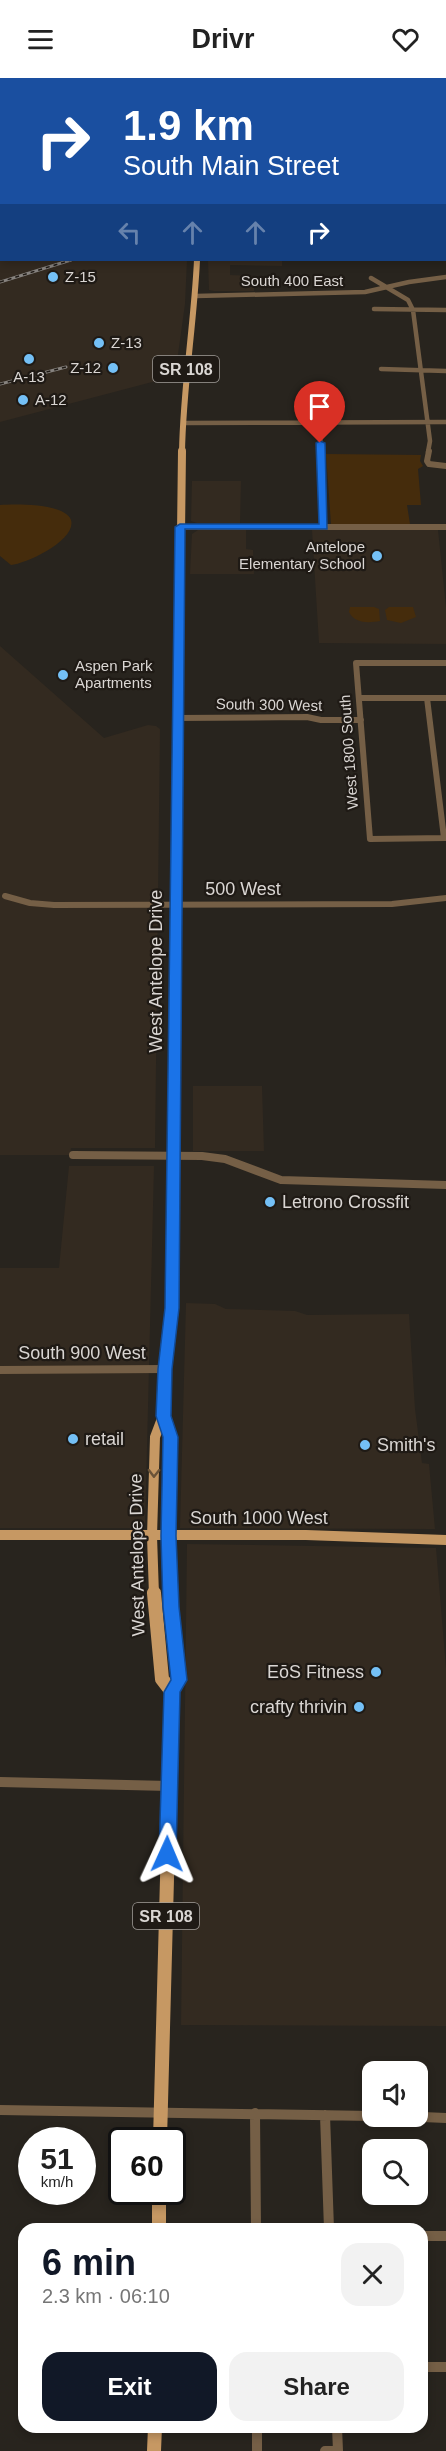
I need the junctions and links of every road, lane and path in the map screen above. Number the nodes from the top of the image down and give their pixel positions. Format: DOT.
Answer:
graph roads {
  1 [pos="197,261"];
  2 [pos="446,277"];
  3 [pos="371,278"];
  4 [pos="387,288"];
  5 [pos="196,296"];
  6 [pos="374,309"];
  7 [pos="413,310"];
  8 [pos="446,310"];
  9 [pos="381,369"];
  10 [pos="421,371"];
  11 [pos="446,371"];
  12 [pos="318,392"];
  13 [pos="446,422"];
  14 [pos="184,423"];
  15 [pos="319,423"];
  16 [pos="428,423"];
  17 [pos="446,466"];
  18 [pos="180,527"];
  19 [pos="324,527"];
  20 [pos="446,527"];
  21 [pos="356,663"];
  22 [pos="446,663"];
  23 [pos="359,698"];
  24 [pos="427,698"];
  25 [pos="446,698"];
  26 [pos="177,718"];
  27 [pos="361,720"];
  28 [pos="445,838"];
  29 [pos="370,839"];
  30 [pos="5,896"];
  31 [pos="446,898"];
  32 [pos="175,904"];
  33 [pos="73,1155"];
  34 [pos="173,1156"];
  35 [pos="446,1185"];
  36 [pos="165,1369"];
  37 [pos="0,1370"];
  38 [pos="163,1416"];
  39 [pos="0,1535"];
  40 [pos="152,1536"];
  41 [pos="168,1536"];
  42 [pos="446,1540"];
  43 [pos="172,1692"];
  44 [pos="0,1782"];
  45 [pos="169,1786"];
  46 [pos="0,2110"];
  47 [pos="161,2113"];
  48 [pos="255,2113"];
  49 [pos="325,2115"];
  50 [pos="362,2116"];
  51 [pos="428,2117"];
  52 [pos="446,2118"];
  53 [pos="160,2127"];
  54 [pos="159,2205"];
  55 [pos="159,2223"];
  56 [pos="256,2223"];
  57 [pos="329,2223"];
  58 [pos="428,2236"];
  59 [pos="446,2236"];
  60 [pos="428,2367"];
  61 [pos="446,2367"];
  62 [pos="155,2433"];
  63 [pos="257,2433"];
  64 [pos="337,2433"];
  65 [pos="154,2451"];
  66 [pos="257,2451"];
  67 [pos="325,2451"];
  68 [pos="338,2451"];
  1 -- 5 [label="main road, SR 108"];
  2 -- 4 [label="street, South 400 East"];
  3 -- 4 [label="street"];
  4 -- 5 [label="street, South 400 East"];
  4 -- 7 [label="street"];
  5 -- 14 [label="main road, SR 108"];
  6 -- 7 [label="street"];
  7 -- 8 [label="street"];
  7 -- 10 [label="street"];
  9 -- 10 [label="street"];
  10 -- 11 [label="street"];
  10 -- 16 [label="street"];
  12 -- 15 [label="street"];
  13 -- 16 [label="street"];
  14 -- 15 [label="street"];
  14 -- 18 [label="main road, SR 108"];
  15 -- 16 [label="street"];
  15 -- 19 [label="street"];
  16 -- 17 [label="street"];
  18 -- 19 [label="street"];
  18 -- 26 [label="main road, West Antelope Drive / SR 108"];
  19 -- 20 [label="street"];
  21 -- 22 [label="street"];
  21 -- 23 [label="street, West 1800 South"];
  23 -- 24 [label="street"];
  23 -- 27 [label="street, West 1800 South"];
  24 -- 25 [label="street"];
  24 -- 28 [label="street"];
  26 -- 27 [label="street, South 300 West"];
  26 -- 32 [label="main road, West Antelope Drive / SR 108"];
  27 -- 29 [label="street, West 1800 South"];
  28 -- 29 [label="street"];
  30 -- 32 [label="street, 500 West"];
  31 -- 32 [label="street, 500 West"];
  32 -- 34 [label="main road, West Antelope Drive / SR 108"];
  33 -- 34 [label="street"];
  34 -- 35 [label="street"];
  34 -- 36 [label="main road, West Antelope Drive / SR 108"];
  36 -- 37 [label="street, South 900 West"];
  36 -- 38 [label="main road, West Antelope Drive / SR 108"];
  38 -- 40 [label="main road, West Antelope Drive / SR 108, one-way"];
  38 -- 41 [label="main road, West Antelope Drive / SR 108"];
  39 -- 40 [label="main road, South 1000 West"];
  40 -- 41 [label="main road, South 1000 West"];
  40 -- 43 [label="main road, West Antelope Drive / SR 108"];
  41 -- 42 [label="main road, South 1000 West"];
  41 -- 43 [label="main road, West Antelope Drive / SR 108"];
  43 -- 45 [label="main road, West Antelope Drive / SR 108"];
  44 -- 45 [label="street"];
  45 -- 47 [label="main road, West Antelope Drive / SR 108"];
  46 -- 47 [label="street"];
  47 -- 48 [label="street"];
  47 -- 53 [label="main road, West Antelope Drive / SR 108"];
  48 -- 49 [label="street"];
  48 -- 56 [label="street"];
  49 -- 50 [label="street"];
  49 -- 57 [label="street"];
  51 -- 52 [label="street"];
  54 -- 55 [label="main road"];
  58 -- 59 [label="street"];
  60 -- 61 [label="street"];
  62 -- 65 [label="main road"];
  63 -- 66 [label="street"];
  64 -- 68 [label="street"];
  67 -- 68 [label="street"];
}
